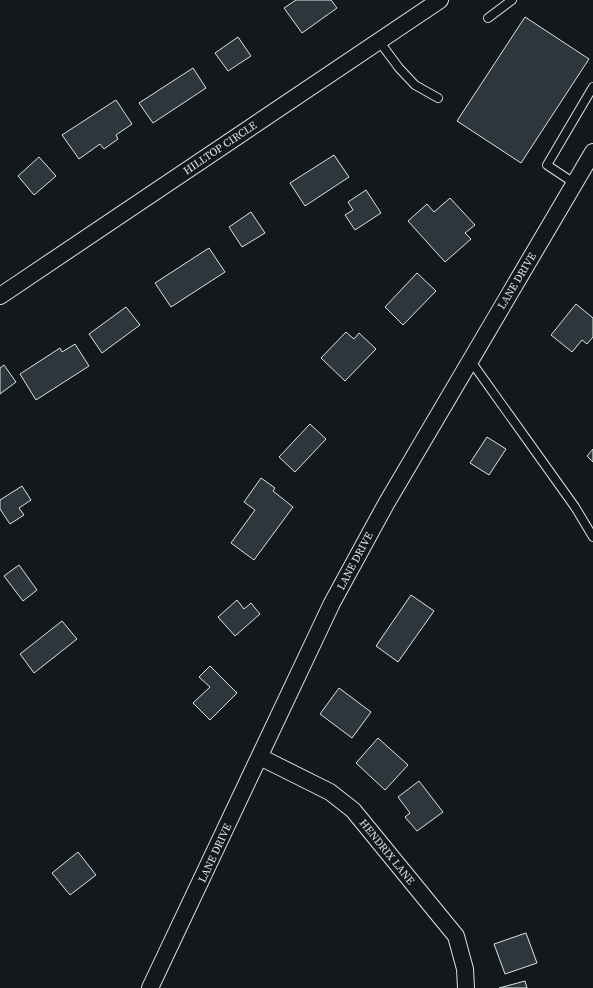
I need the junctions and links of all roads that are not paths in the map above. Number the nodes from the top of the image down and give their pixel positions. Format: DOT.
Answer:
graph roads {
  1 [pos="440,0"];
  2 [pos="512,0"];
  3 [pos="488,18"];
  4 [pos="379,41"];
  5 [pos="593,87"];
  6 [pos="438,98"];
  7 [pos="593,152"];
  8 [pos="574,183"];
  9 [pos="0,296"];
  10 [pos="470,360"];
  11 [pos="593,537"];
  12 [pos="260,757"];
  13 [pos="150,988"];
  14 [pos="466,988"];
  1 -- 4 [label="street, HILLTOP CIRCLE"];
  2 -- 3 [label="lane"];
  4 -- 6 [label="lane"];
  4 -- 9 [label="street, HILLTOP CIRCLE"];
  5 -- 8 [label="lane"];
  7 -- 8 [label="street, LANE DRIVE"];
  8 -- 10 [label="street, LANE DRIVE"];
  10 -- 11 [label="lane"];
  10 -- 12 [label="street, LANE DRIVE"];
  12 -- 13 [label="street, LANE DRIVE"];
  12 -- 14 [label="street, HENDRIX LANE"];
}
